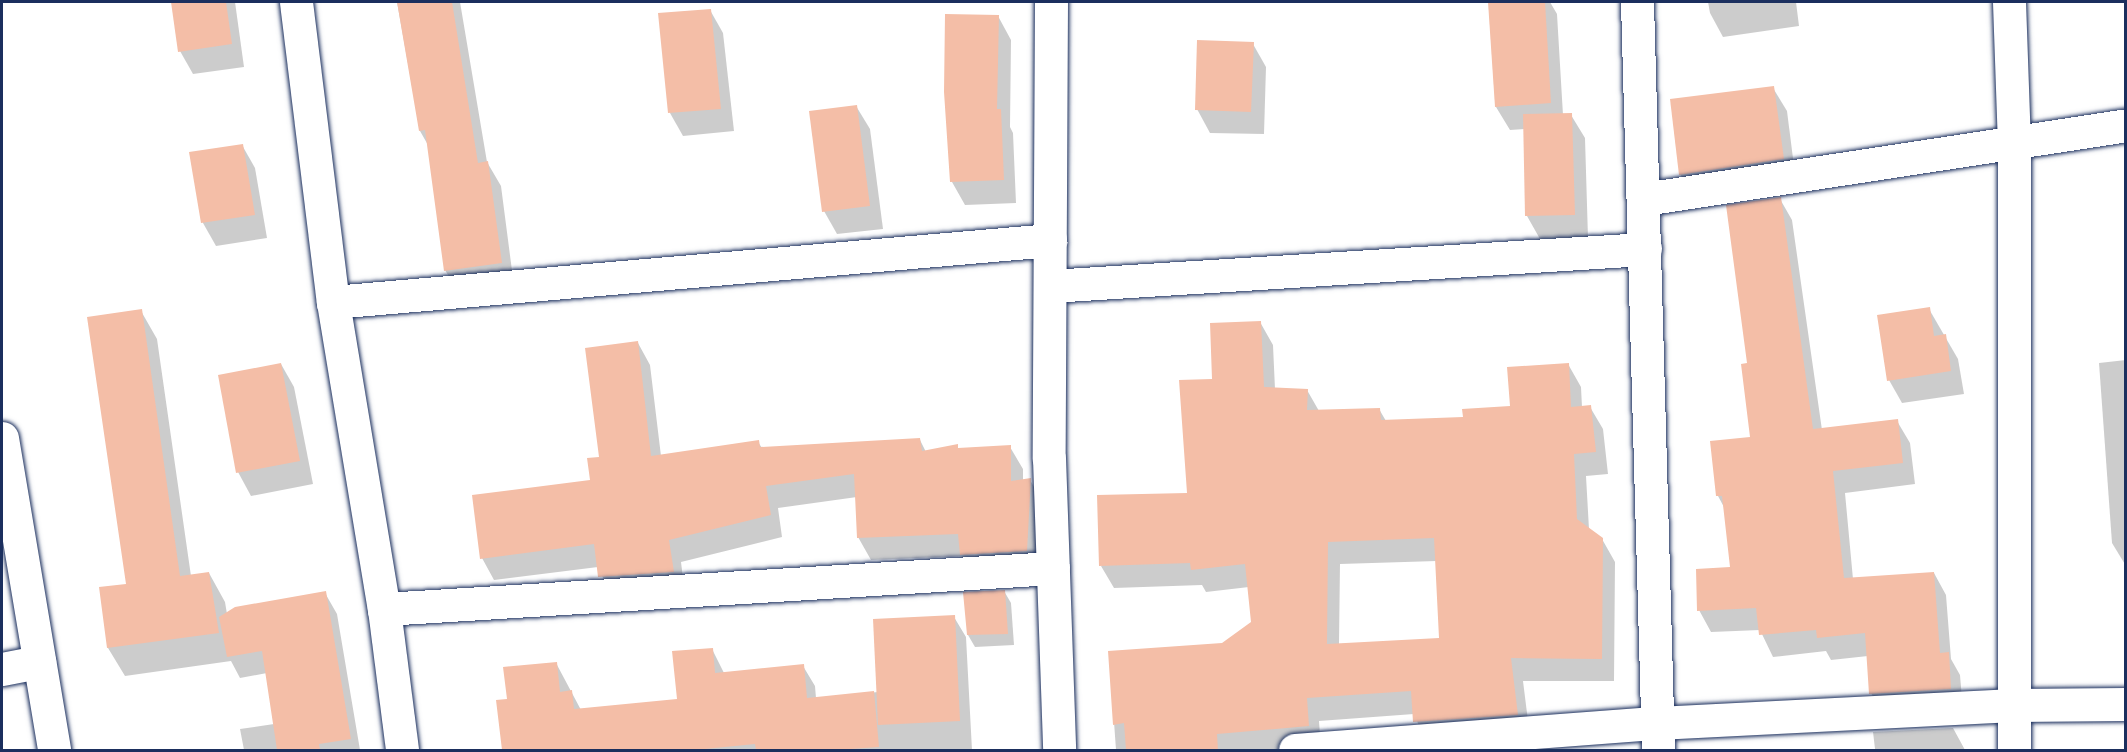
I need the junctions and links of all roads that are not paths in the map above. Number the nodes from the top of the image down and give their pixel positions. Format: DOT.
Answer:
graph roads {
  1 [pos="296,2"];
  2 [pos="1051,2"];
  3 [pos="1636,2"];
  4 [pos="2009,2"];
  5 [pos="2126,124"];
  6 [pos="2014,142"];
  7 [pos="1644,199"];
  8 [pos="1050,240"];
  9 [pos="1645,249"];
  10 [pos="1050,286"];
  11 [pos="333,302"];
  12 [pos="2,438"];
  13 [pos="1053,568"];
  14 [pos="384,609"];
  15 [pos="39,662"];
  16 [pos="2,669"];
  17 [pos="2014,705"];
  18 [pos="2126,705"];
  19 [pos="1657,737"];
  20 [pos="54,750"];
  21 [pos="402,750"];
  22 [pos="1059,750"];
  23 [pos="1295,750"];
  24 [pos="2014,750"];
  1 -- 11 [label="street"];
  2 -- 8 [label="street"];
  3 -- 7 [label="street"];
  4 -- 6 [label="street"];
  5 -- 6 [label="street"];
  6 -- 7 [label="street"];
  6 -- 17 [label="street"];
  7 -- 9 [label="street"];
  8 -- 10 [label="street"];
  8 -- 11 [label="street"];
  9 -- 10 [label="street"];
  9 -- 19 [label="street"];
  10 -- 13 [label="street"];
  11 -- 14 [label="street"];
  12 -- 15 [label="street"];
  13 -- 14 [label="street"];
  13 -- 22 [label="street"];
  14 -- 21 [label="street"];
  15 -- 16 [label="street"];
  15 -- 20 [label="street"];
  17 -- 18 [label="street"];
  17 -- 19 [label="street"];
  17 -- 24 [label="street"];
  19 -- 23 [label="street"];
}
